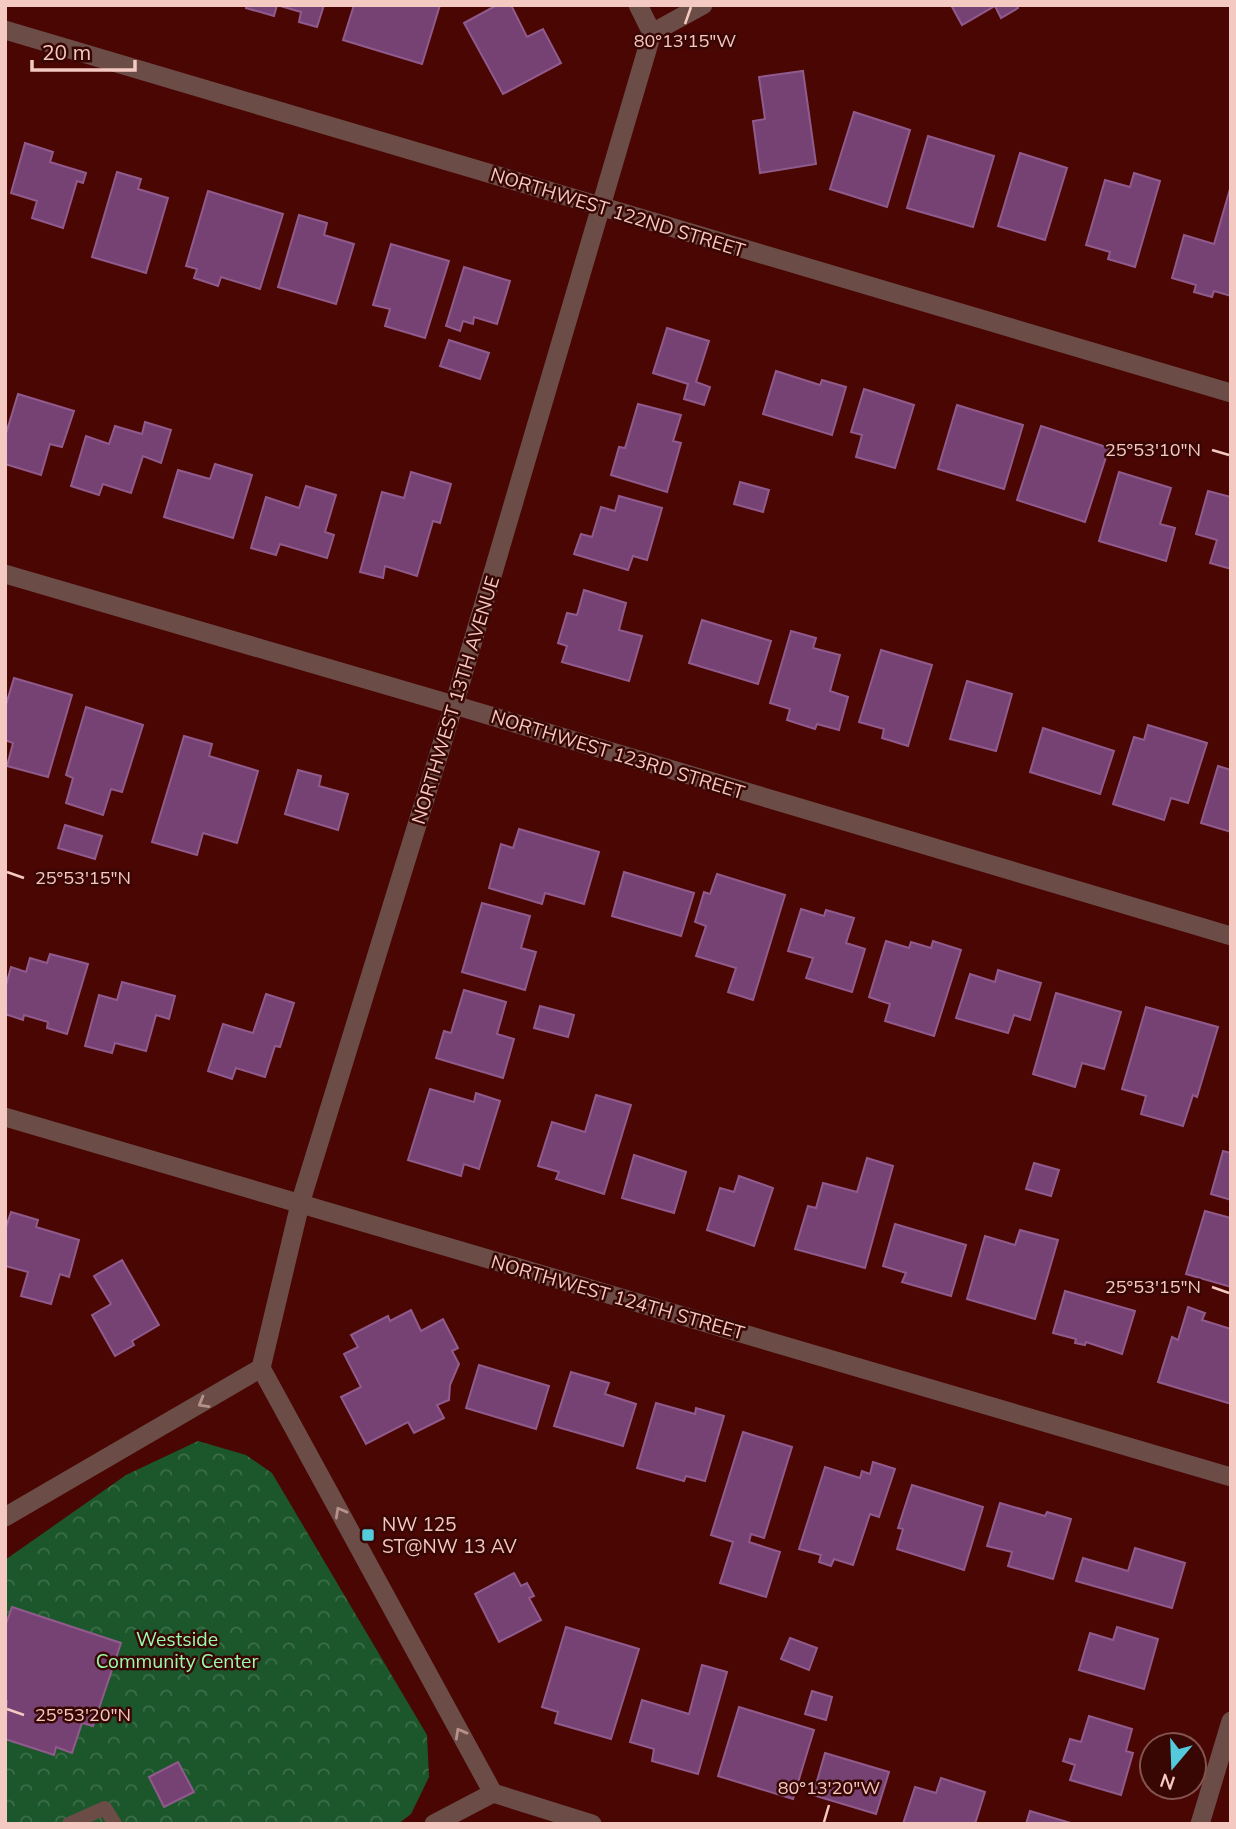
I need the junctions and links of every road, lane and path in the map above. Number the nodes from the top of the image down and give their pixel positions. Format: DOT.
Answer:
graph roads {
  1 [pos="638,5"];
  2 [pos="703,5"];
  3 [pos="5,30"];
  4 [pos="652,33"];
  5 [pos="601,207"];
  6 [pos="1231,393"];
  7 [pos="5,574"];
  8 [pos="454,705"];
  9 [pos="1231,936"];
  10 [pos="5,1117"];
  11 [pos="300,1204"];
  12 [pos="261,1368"];
  13 [pos="1231,1477"];
  14 [pos="5,1517"];
  15 [pos="1231,1721"];
  16 [pos="1227,1747"];
  17 [pos="493,1793"];
  18 [pos="69,1824"];
  19 [pos="115,1824"];
  20 [pos="434,1824"];
  21 [pos="592,1824"];
  22 [pos="1200,1824"];
  1 -- 4 [label="street"];
  2 -- 4 [label="street"];
  3 -- 5 [label="street, NORTHWEST 122ND STREET"];
  4 -- 5 [label="street, NORTHWEST 13TH AVENUE"];
  5 -- 6 [label="street, NORTHWEST 122ND STREET"];
  5 -- 8 [label="street, NORTHWEST 13TH AVENUE"];
  7 -- 8 [label="street, NORTHWEST 123RD STREET"];
  8 -- 9 [label="street, NORTHWEST 123RD STREET"];
  8 -- 11 [label="street, NORTHWEST 13TH AVENUE"];
  10 -- 11 [label="street, NORTHWEST 124TH STREET"];
  11 -- 12 [label="street, NORTHWEST 13TH AVENUE"];
  11 -- 13 [label="street, NORTHWEST 124TH STREET"];
  12 -- 14 [label="street, one-way"];
  17 -- 12 [label="street, one-way"];
  15 -- 16 [label="street"];
  16 -- 22 [label="street"];
  17 -- 20 [label="street"];
  17 -- 21 [label="street"];
  18 -- 19 [label="lane"];
}
